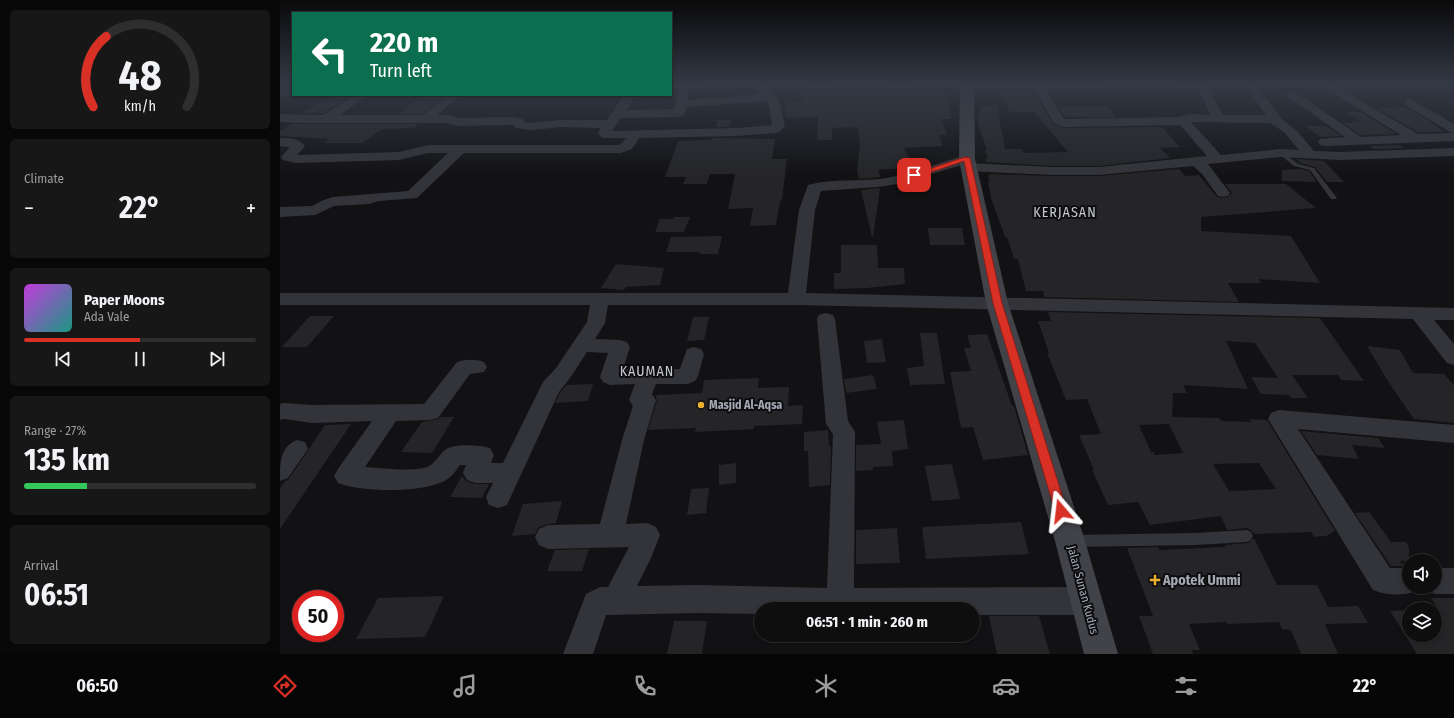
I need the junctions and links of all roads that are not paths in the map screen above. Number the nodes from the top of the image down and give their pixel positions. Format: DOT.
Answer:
graph roads {
  1 [pos="334,115"];
  2 [pos="431,115"];
  3 [pos="616,115"];
  4 [pos="668,115"];
  5 [pos="776,115"];
  6 [pos="967,115"];
  7 [pos="1055,115"];
  8 [pos="1217,115"];
  9 [pos="1273,115"];
  10 [pos="1321,115"];
  11 [pos="1376,115"];
  12 [pos="1430,115"];
  13 [pos="1219,118"];
  14 [pos="327,119"];
  15 [pos="613,119"];
  16 [pos="283,120"];
  17 [pos="425,120"];
  18 [pos="1278,121"];
  19 [pos="1183,122"];
  20 [pos="1454,129"];
  21 [pos="635,134"];
  22 [pos="1454,137"];
  23 [pos="1415,138"];
  24 [pos="1359,141"];
  25 [pos="280,142"];
  26 [pos="1325,142"];
  27 [pos="460,149"];
  28 [pos="1454,152"];
  29 [pos="1281,153"];
  30 [pos="1310,155"];
  31 [pos="1217,159"];
  32 [pos="1196,161"];
  33 [pos="968,163"];
  34 [pos="1223,193"];
  35 [pos="1333,198"];
  36 [pos="280,212"];
  37 [pos="280,299"];
  38 [pos="600,299"];
  39 [pos="796,299"];
  40 [pos="997,303"];
  41 [pos="1418,313"];
  42 [pos="1454,314"];
  43 [pos="826,319"];
  44 [pos="582,345"];
  45 [pos="694,354"];
  46 [pos="1454,358"];
  47 [pos="477,367"];
  48 [pos="648,376"];
  49 [pos="280,412"];
  50 [pos="390,413"];
  51 [pos="1454,434"];
  52 [pos="297,449"];
  53 [pos="280,471"];
  54 [pos="510,474"];
  55 [pos="498,497"];
  56 [pos="610,536"];
  57 [pos="1247,536"];
  58 [pos="548,537"];
  59 [pos="1070,541"];
  60 [pos="1402,581"];
  61 [pos="1442,581"];
  62 [pos="1454,581"];
  63 [pos="616,600"];
  64 [pos="1086,601"];
  65 [pos="840,602"];
  66 [pos="578,654"];
  67 [pos="1100,654"];
  1 -- 14 [label="street"];
  2 -- 17 [label="street"];
  3 -- 15 [label="street"];
  4 -- 15 [label="street"];
  5 -- 21 [label="street"];
  6 -- 33 [label="main road, Jalan Sunan Kudus"];
  7 -- 19 [label="street"];
  8 -- 13 [label="street"];
  9 -- 18 [label="street"];
  10 -- 24 [label="street"];
  11 -- 23 [label="street"];
  12 -- 20 [label="street"];
  13 -- 18 [label="street"];
  13 -- 19 [label="street"];
  14 -- 16 [label="street"];
  14 -- 17 [label="street"];
  15 -- 17 [label="street"];
  15 -- 21 [label="street"];
  18 -- 30 [label="street"];
  19 -- 31 [label="street"];
  21 -- 27 [label="street"];
  22 -- 23 [label="street"];
  23 -- 24 [label="street"];
  24 -- 26 [label="street"];
  25 -- 27 [label="street"];
  27 -- 36 [label="street"];
  28 -- 30 [label="street"];
  29 -- 30 [label="street"];
  29 -- 31 [label="street"];
  29 -- 35 [label="lane"];
  31 -- 32 [label="street"];
  32 -- 33 [label="street"];
  32 -- 34 [label="street"];
  33 -- 39 [label="street"];
  33 -- 40 [label="main road, Jalan Sunan Kudus"];
  37 -- 38 [label="street"];
  38 -- 39 [label="street"];
  38 -- 44 [label="street"];
  39 -- 40 [label="street"];
  40 -- 41 [label="street"];
  40 -- 59 [label="main road, Jalan Sunan Kudus"];
  41 -- 42 [label="street"];
  41 -- 46 [label="street"];
  43 -- 65 [label="street"];
  44 -- 48 [label="street"];
  44 -- 54 [label="street"];
  45 -- 48 [label="street"];
  47 -- 50 [label="street"];
  48 -- 56 [label="street"];
  49 -- 50 [label="street"];
  50 -- 54 [label="street"];
  51 -- 60 [label="street"];
  52 -- 53 [label="street"];
  54 -- 55 [label="street"];
  56 -- 58 [label="street"];
  56 -- 63 [label="street"];
  57 -- 59 [label="lane"];
  59 -- 64 [label="main road, Jalan Sunan Kudus"];
  61 -- 62 [label="street"];
  63 -- 65 [label="street"];
  63 -- 66 [label="street"];
  64 -- 65 [label="street"];
  64 -- 67 [label="main road, Jalan Sunan Kudus"];
}
